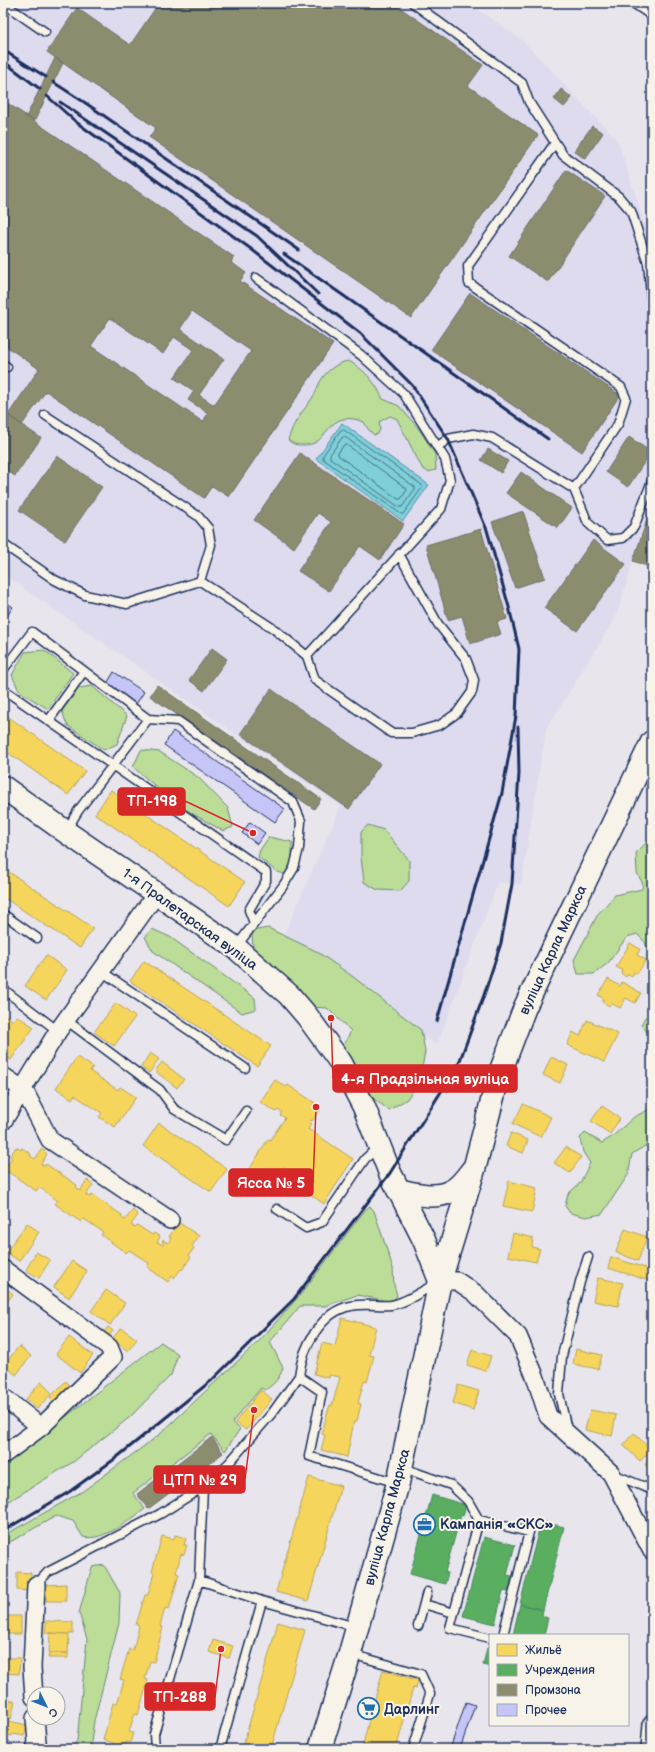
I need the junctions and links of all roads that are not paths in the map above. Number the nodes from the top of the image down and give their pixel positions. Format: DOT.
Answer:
graph roads {
  1 [pos="3,3"];
  2 [pos="413,3"];
  3 [pos="633,3"];
  4 [pos="652,16"];
  5 [pos="45,32"];
  6 [pos="555,143"];
  7 [pos="256,278"];
  8 [pos="652,307"];
  9 [pos="45,415"];
  10 [pos="437,447"];
  11 [pos="652,482"];
  12 [pos="574,489"];
  13 [pos="3,544"];
  14 [pos="399,554"];
  15 [pos="200,581"];
  16 [pos="307,656"];
  17 [pos="3,670"];
  18 [pos="84,671"];
  19 [pos="3,689"];
  20 [pos="148,719"];
  21 [pos="49,720"];
  22 [pos="652,742"];
  23 [pos="114,765"];
  24 [pos="3,787"];
  25 [pos="66,832"];
  26 [pos="157,893"];
  27 [pos="3,914"];
  28 [pos="254,923"];
  29 [pos="37,938"];
  30 [pos="236,948"];
  31 [pos="101,971"];
  32 [pos="3,989"];
  33 [pos="62,1026"];
  34 [pos="245,1068"];
  35 [pos="3,1076"];
  36 [pos="24,1090"];
  37 [pos="246,1111"];
  38 [pos="3,1122"];
  39 [pos="380,1145"];
  40 [pos="475,1166"];
  41 [pos="398,1190"];
  42 [pos="277,1209"];
  43 [pos="170,1220"];
  44 [pos="588,1257"];
  45 [pos="3,1270"];
  46 [pos="440,1282"];
  47 [pos="300,1376"];
  48 [pos="3,1397"];
  49 [pos="41,1427"];
  50 [pos="568,1433"];
  51 [pos="3,1455"];
  52 [pos="611,1473"];
  53 [pos="400,1475"];
  54 [pos="203,1487"];
  55 [pos="652,1490"];
  56 [pos="479,1520"];
  57 [pos="652,1550"];
  58 [pos="199,1580"];
  59 [pos="36,1585"];
  60 [pos="427,1592"];
  61 [pos="262,1601"];
  62 [pos="424,1604"];
  63 [pos="454,1614"];
  64 [pos="418,1626"];
  65 [pos="357,1627"];
  66 [pos="503,1634"];
  67 [pos="489,1638"];
  68 [pos="350,1653"];
  69 [pos="33,1686"];
  70 [pos="652,1724"];
  71 [pos="36,1726"];
  72 [pos="35,1749"];
  73 [pos="155,1749"];
  74 [pos="220,1749"];
  75 [pos="320,1749"];
  76 [pos="413,1749"];
  77 [pos="650,1749"];
  1 -- 5 [label="lane"];
  2 -- 6 [label="lane"];
  3 -- 4 [label="lane"];
  6 -- 8 [label="lane"];
  6 -- 12 [label="lane"];
  7 -- 10 [label="lane"];
  9 -- 15 [label="lane"];
  10 -- 12 [label="lane"];
  10 -- 14 [label="lane"];
  11 -- 12 [label="lane"];
  13 -- 15 [label="lane"];
  14 -- 16 [label="lane"];
  14 -- 16 [label="lane"];
  15 -- 16 [label="lane"];
  17 -- 18 [label="lane"];
  18 -- 20 [label="lane"];
  18 -- 21 [label="lane"];
  19 -- 21 [label="lane"];
  20 -- 23 [label="lane"];
  20 -- 28 [label="lane"];
  21 -- 23 [label="lane"];
  22 -- 40 [label="main road, вуліца Карла Маркса"];
  23 -- 25 [label="lane"];
  23 -- 28 [label="lane"];
  24 -- 25 [label="main road, 1-я Пралетарская вуліца"];
  25 -- 26 [label="main road, 1-я Пралетарская вуліца"];
  26 -- 30 [label="main road, 1-я Пралетарская вуліца"];
  26 -- 31 [label="street"];
  27 -- 29 [label="lane"];
  28 -- 30 [label="lane"];
  30 -- 39 [label="main road, 1-я Пралетарская вуліца"];
  31 -- 33 [label="street"];
  31 -- 34 [label="lane"];
  32 -- 33 [label="lane"];
  33 -- 36 [label="street"];
  33 -- 37 [label="lane"];
  35 -- 36 [label="street"];
  36 -- 38 [label="street"];
  36 -- 43 [label="street"];
  39 -- 41 [label="main road, 1-я Пралетарская вуліца"];
  39 -- 42 [label="lane"];
  40 -- 41 [label="main road, вуліца Карла Маркса"];
  40 -- 46 [label="main road, вуліца Карла Маркса"];
  41 -- 46 [label="main road"];
  44 -- 50 [label="lane"];
  45 -- 49 [label="street"];
  46 -- 47 [label="lane"];
  46 -- 50 [label="street"];
  46 -- 53 [label="main road, вуліца Карла Маркса"];
  47 -- 53 [label="lane"];
  47 -- 54 [label="lane"];
  48 -- 49 [label="street"];
  49 -- 51 [label="street"];
  50 -- 52 [label="street"];
  52 -- 55 [label="lane"];
  52 -- 57 [label="street"];
  53 -- 56 [label="lane"];
  53 -- 65 [label="main road, вуліца Карла Маркса"];
  54 -- 58 [label="lane"];
  54 -- 59 [label="lane"];
  56 -- 63 [label="lane"];
  56 -- 66 [label="lane"];
  58 -- 61 [label="lane"];
  58 -- 73 [label="lane"];
  59 -- 69 [label="street"];
  60 -- 62 [label="lane"];
  61 -- 65 [label="lane"];
  61 -- 74 [label="lane"];
  62 -- 63 [label="lane"];
  62 -- 64 [label="lane"];
  63 -- 67 [label="lane"];
  65 -- 68 [label="main road, вуліца Карла Маркса"];
  68 -- 75 [label="main road, вуліца Карла Маркса"];
  68 -- 76 [label="lane"];
  70 -- 77 [label="street"];
  71 -- 72 [label="street"];
}
